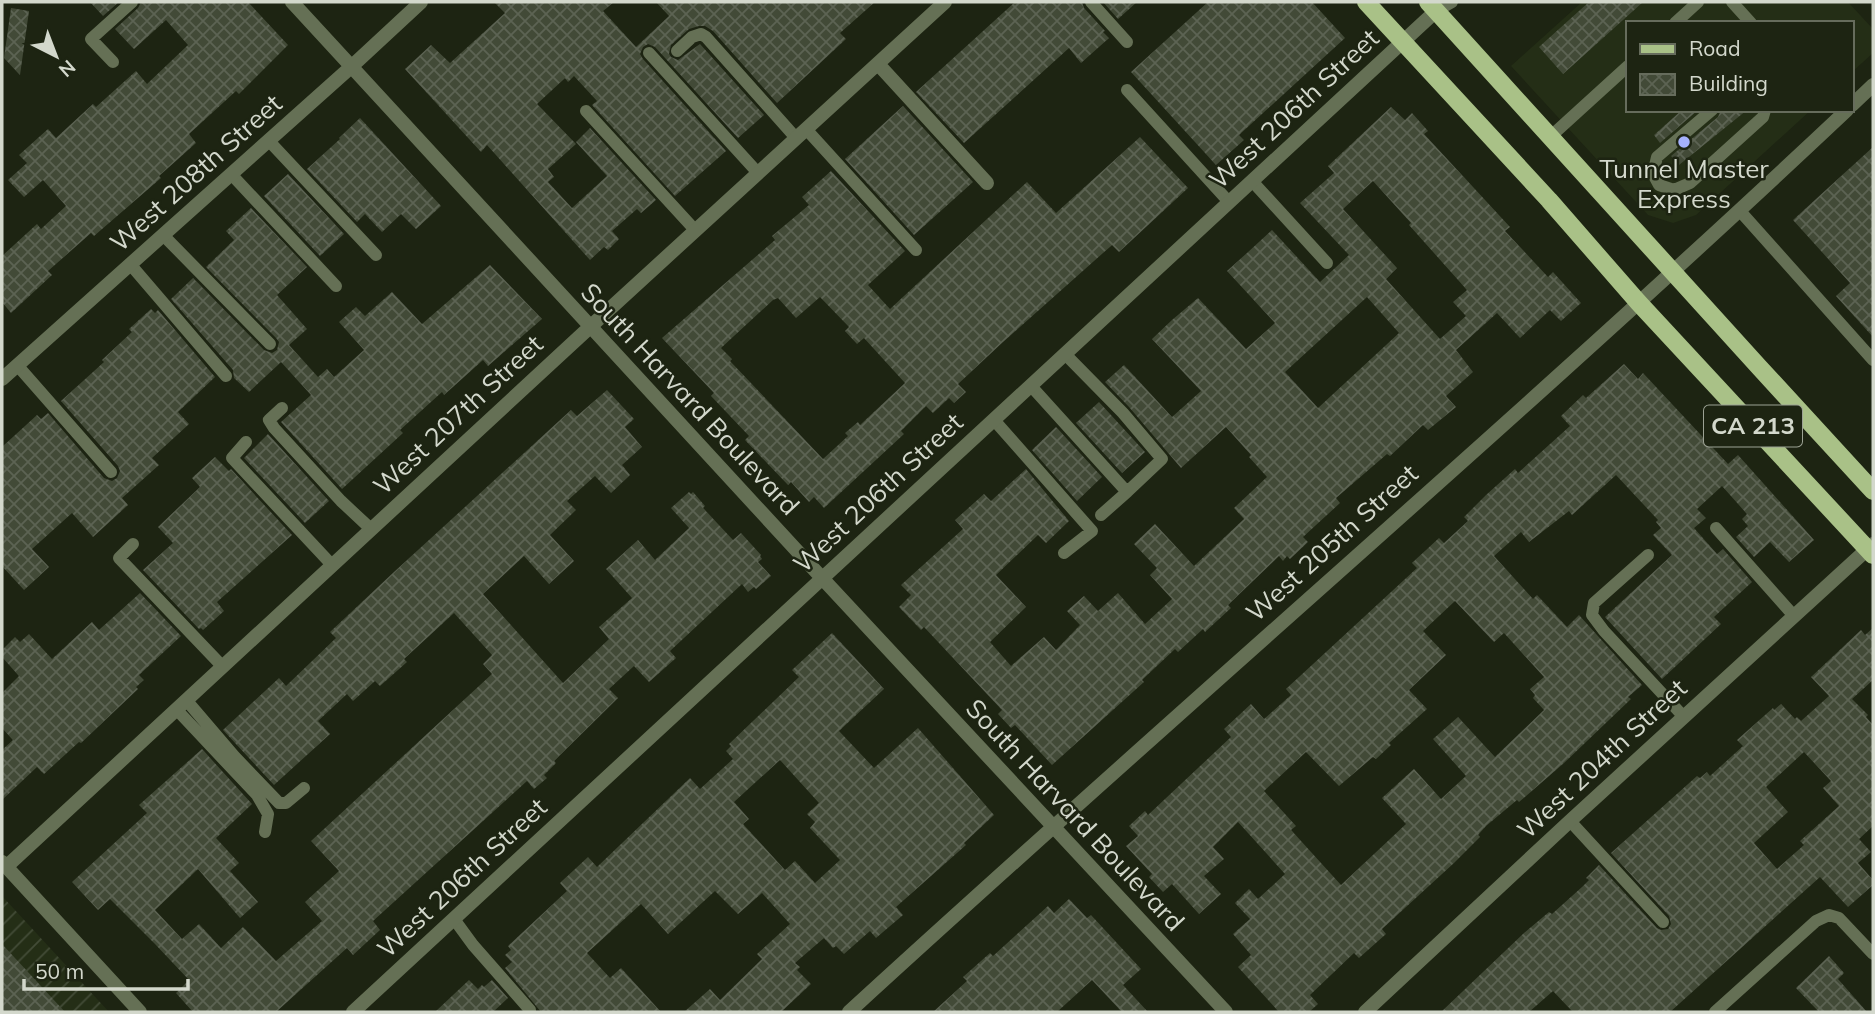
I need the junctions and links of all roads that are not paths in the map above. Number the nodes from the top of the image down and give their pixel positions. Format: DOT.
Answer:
graph roads {
  1 [pos="132,2"];
  2 [pos="292,2"];
  3 [pos="421,2"];
  4 [pos="945,2"];
  5 [pos="1091,2"];
  6 [pos="1366,2"];
  7 [pos="1452,2"];
  8 [pos="1698,2"];
  9 [pos="1732,2"];
  10 [pos="1432,6"];
  11 [pos="1677,21"];
  12 [pos="1749,21"];
  13 [pos="1402,42"];
  14 [pos="1127,43"];
  15 [pos="677,51"];
  16 [pos="649,53"];
  17 [pos="113,62"];
  18 [pos="878,64"];
  19 [pos="351,67"];
  20 [pos="1626,67"];
  21 [pos="1873,85"];
  22 [pos="1127,90"];
  23 [pos="1854,103"];
  24 [pos="586,111"];
  25 [pos="1710,112"];
  26 [pos="1764,112"];
  27 [pos="1839,113"];
  28 [pos="801,133"];
  29 [pos="1550,137"];
  30 [pos="269,141"];
  31 [pos="758,173"];
  32 [pos="231,174"];
  33 [pos="1252,181"];
  34 [pos="987,183"];
  35 [pos="1229,202"];
  36 [pos="1740,211"];
  37 [pos="695,230"];
  38 [pos="163,234"];
  39 [pos="916,250"];
  40 [pos="376,255"];
  41 [pos="1327,263"];
  42 [pos="130,264"];
  43 [pos="1674,272"];
  44 [pos="336,286"];
  45 [pos="1638,302"];
  46 [pos="590,327"];
  47 [pos="271,344"];
  48 [pos="1065,354"];
  49 [pos="1873,360"];
  50 [pos="17,365"];
  51 [pos="226,376"];
  52 [pos="2,379"];
  53 [pos="1031,386"];
  54 [pos="282,408"];
  55 [pos="994,419"];
  56 [pos="246,442"];
  57 [pos="111,472"];
  58 [pos="1873,491"];
  59 [pos="1127,492"];
  60 [pos="1101,515"];
  61 [pos="1716,528"];
  62 [pos="371,529"];
  63 [pos="133,544"];
  64 [pos="1871,550"];
  65 [pos="1064,553"];
  66 [pos="1648,555"];
  67 [pos="332,565"];
  68 [pos="822,578"];
  69 [pos="1794,616"];
  70 [pos="223,667"];
  71 [pos="182,705"];
  72 [pos="1684,717"];
  73 [pos="304,788"];
  74 [pos="1570,821"];
  75 [pos="1051,826"];
  76 [pos="265,832"];
  77 [pos="4,865"];
  78 [pos="454,919"];
  79 [pos="1663,922"];
  80 [pos="1873,954"];
  81 [pos="530,1010"];
  82 [pos="140,1012"];
  83 [pos="353,1012"];
  84 [pos="849,1012"];
  85 [pos="1226,1012"];
  86 [pos="1365,1012"];
  87 [pos="1715,1012"];
  1 -- 17 [label="lane"];
  2 -- 19 [label="street, South Harvard Boulevard"];
  3 -- 19 [label="street, West 208th Street"];
  4 -- 18 [label="street, West 207th Street"];
  5 -- 14 [label="lane"];
  6 -- 13 [label="main road, CA 213"];
  7 -- 10 [label="lane"];
  8 -- 11 [label="lane"];
  9 -- 12 [label="lane"];
  10 -- 13 [label="street, West 206th Street"];
  10 -- 29 [label="main road, CA 213"];
  13 -- 33 [label="street, West 206th Street"];
  13 -- 45 [label="main road, CA 213"];
  15 -- 28 [label="lane"];
  16 -- 31 [label="lane"];
  18 -- 28 [label="street, West 207th Street"];
  18 -- 34 [label="street"];
  19 -- 30 [label="street, West 208th Street"];
  19 -- 46 [label="street, South Harvard Boulevard"];
  20 -- 29 [label="lane"];
  21 -- 23 [label="street"];
  22 -- 35 [label="lane"];
  24 -- 37 [label="lane"];
  25 -- 26 [label="lane"];
  27 -- 36 [label="street, West 205th Street"];
  28 -- 31 [label="street, West 207th Street"];
  28 -- 39 [label="lane"];
  29 -- 43 [label="main road, CA 213"];
  30 -- 32 [label="street, West 208th Street"];
  30 -- 40 [label="lane"];
  31 -- 37 [label="street, West 207th Street"];
  32 -- 38 [label="street, West 208th Street"];
  32 -- 44 [label="lane"];
  33 -- 35 [label="street, West 206th Street"];
  33 -- 41 [label="lane"];
  35 -- 48 [label="street, West 206th Street"];
  36 -- 43 [label="street, West 205th Street"];
  36 -- 49 [label="lane"];
  37 -- 46 [label="street, West 207th Street"];
  38 -- 42 [label="street, West 208th Street"];
  38 -- 47 [label="lane"];
  42 -- 50 [label="street, West 208th Street"];
  42 -- 51 [label="lane"];
  43 -- 45 [label="street, West 205th Street"];
  43 -- 58 [label="main road, CA 213"];
  45 -- 64 [label="main road, CA 213"];
  45 -- 75 [label="street, West 205th Street"];
  46 -- 62 [label="street, West 207th Street"];
  46 -- 68 [label="street, South Harvard Boulevard"];
  48 -- 53 [label="street, West 206th Street"];
  48 -- 59 [label="lane"];
  50 -- 52 [label="street, West 208th Street"];
  50 -- 57 [label="lane"];
  53 -- 55 [label="street, West 206th Street"];
  53 -- 59 [label="lane"];
  54 -- 62 [label="lane"];
  55 -- 65 [label="lane"];
  55 -- 68 [label="street, West 206th Street"];
  56 -- 67 [label="lane"];
  59 -- 60 [label="lane"];
  61 -- 69 [label="lane"];
  62 -- 67 [label="street, West 207th Street"];
  63 -- 70 [label="lane"];
  64 -- 69 [label="street, West 204th Street"];
  66 -- 72 [label="lane"];
  67 -- 70 [label="street, West 207th Street"];
  68 -- 75 [label="street, South Harvard Boulevard"];
  68 -- 78 [label="street, West 206th Street"];
  69 -- 72 [label="street, West 204th Street"];
  70 -- 71 [label="street, West 207th Street"];
  71 -- 73 [label="lane"];
  71 -- 76 [label="lane"];
  71 -- 77 [label="street, West 207th Street"];
  72 -- 74 [label="street, West 204th Street"];
  74 -- 79 [label="lane"];
  74 -- 86 [label="street, West 204th Street"];
  75 -- 84 [label="street, West 205th Street"];
  75 -- 85 [label="street, South Harvard Boulevard"];
  77 -- 82 [label="street"];
  78 -- 81 [label="lane"];
  78 -- 83 [label="street, West 206th Street"];
  80 -- 87 [label="lane"];
}
